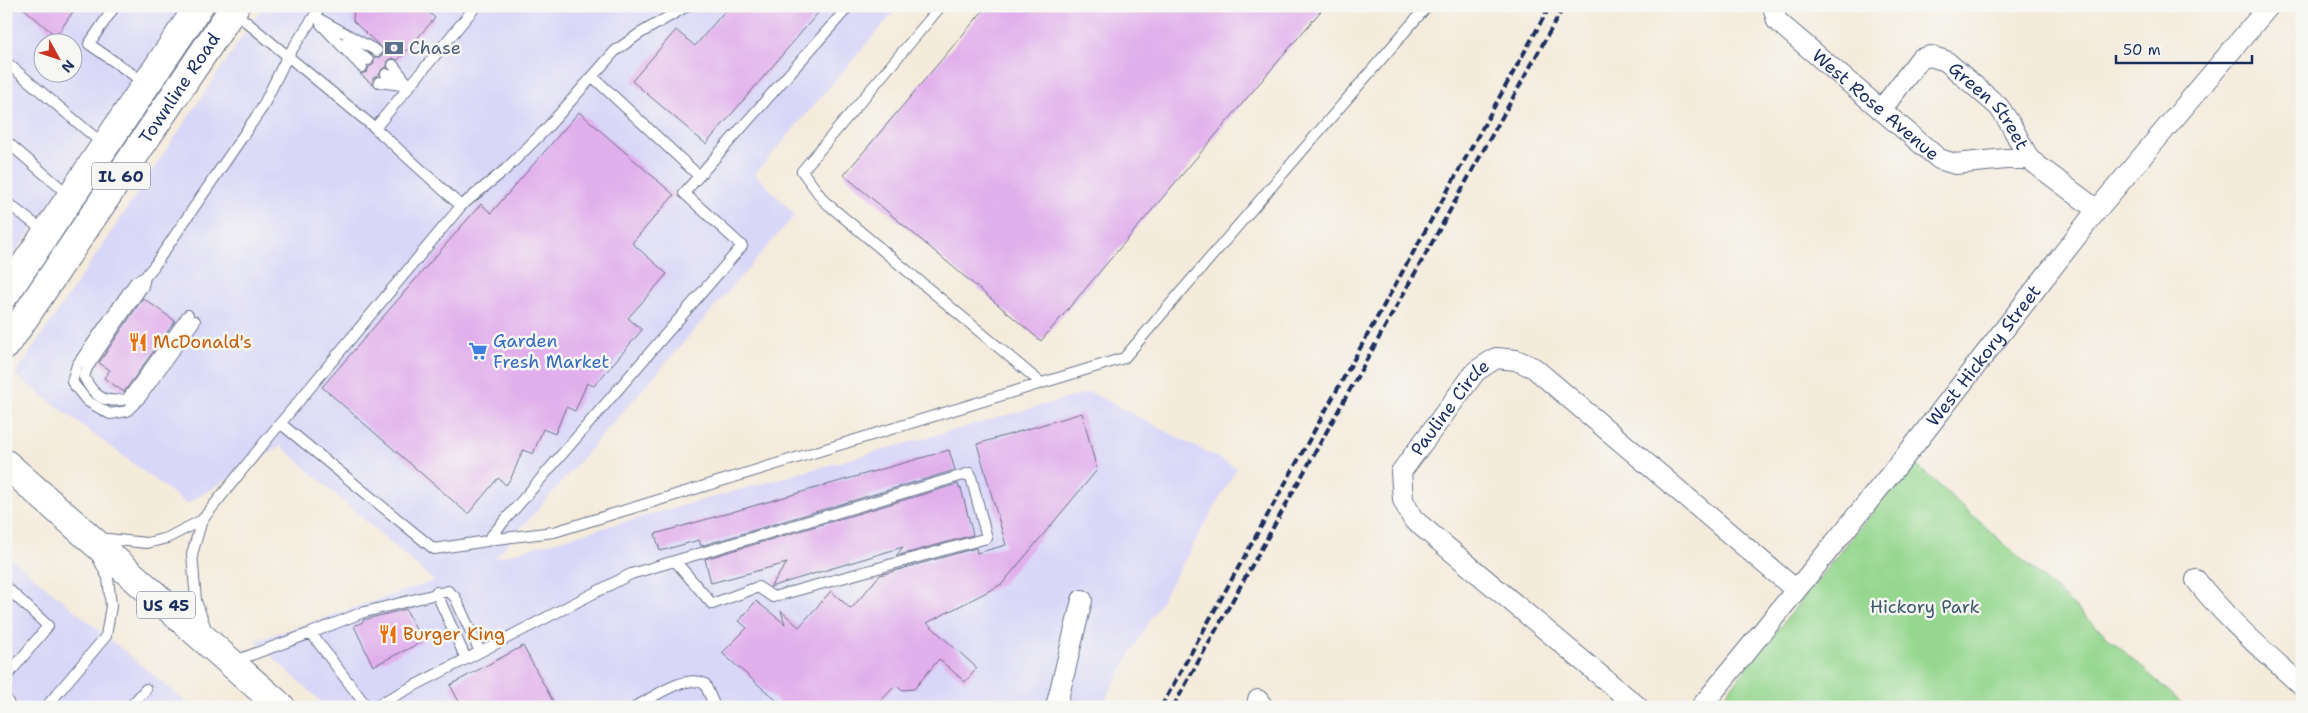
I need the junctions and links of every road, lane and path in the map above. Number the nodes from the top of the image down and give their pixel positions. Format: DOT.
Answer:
graph roads {
  1 [pos="115,6"];
  2 [pos="199,6"];
  3 [pos="321,6"];
  4 [pos="476,6"];
  5 [pos="687,6"];
  6 [pos="850,6"];
  7 [pos="941,6"];
  8 [pos="1426,6"];
  9 [pos="1772,6"];
  10 [pos="2269,6"];
  11 [pos="231,8"];
  12 [pos="314,16"];
  13 [pos="376,51"];
  14 [pos="287,57"];
  15 [pos="6,62"];
  16 [pos="365,63"];
  17 [pos="393,65"];
  18 [pos="592,77"];
  19 [pos="382,78"];
  20 [pos="146,84"];
  21 [pos="410,86"];
  22 [pos="1881,110"];
  23 [pos="375,128"];
  24 [pos="6,141"];
  25 [pos="104,146"];
  26 [pos="2029,159"];
  27 [pos="700,176"];
  28 [pos="70,197"];
  29 [pos="6,202"];
  30 [pos="462,206"];
  31 [pos="2097,210"];
  32 [pos="46,234"];
  33 [pos="6,293"];
  34 [pos="192,318"];
  35 [pos="6,345"];
  36 [pos="1041,383"];
  37 [pos="280,423"];
  38 [pos="6,464"];
  39 [pos="6,491"];
  40 [pos="48,502"];
  41 [pos="202,520"];
  42 [pos="87,537"];
  43 [pos="488,540"];
  44 [pos="676,562"];
  45 [pos="2196,580"];
  46 [pos="6,587"];
  47 [pos="1796,590"];
  48 [pos="436,592"];
  49 [pos="1082,600"];
  50 [pos="311,633"];
  51 [pos="480,652"];
  52 [pos="221,654"];
  53 [pos="466,659"];
  54 [pos="2302,686"];
  55 [pos="146,689"];
  56 [pos="6,690"];
  57 [pos="6,698"];
  58 [pos="10,707"];
  59 [pos="46,707"];
  60 [pos="130,707"];
  61 [pos="281,707"];
  62 [pos="367,707"];
  63 [pos="373,707"];
  64 [pos="636,707"];
  65 [pos="715,707"];
  66 [pos="1056,707"];
  67 [pos="1638,707"];
  68 [pos="1701,707"];
  1 -- 20 [label="lane"];
  2 -- 20 [label="main road, Townline Road / IL 60"];
  3 -- 12 [label="lane"];
  4 -- 21 [label="lane"];
  5 -- 18 [label="lane"];
  6 -- 27 [label="lane"];
  7 -- 36 [label="lane"];
  8 -- 36 [label="lane"];
  9 -- 22 [label="street, West Rose Avenue"];
  10 -- 31 [label="street, West Hickory Street"];
  11 -- 14 [label="lane"];
  11 -- 35 [label="main road, Townline Road / IL 60"];
  12 -- 13 [label="lane"];
  12 -- 14 [label="lane"];
  12 -- 16 [label="lane"];
  14 -- 23 [label="lane"];
  14 -- 34 [label="lane"];
  15 -- 25 [label="lane"];
  17 -- 21 [label="lane"];
  18 -- 27 [label="lane"];
  18 -- 30 [label="lane"];
  19 -- 21 [label="lane"];
  20 -- 25 [label="main road, Townline Road / IL 60"];
  21 -- 23 [label="lane"];
  22 -- 26 [label="street, West Rose Avenue"];
  22 -- 26 [label="street, Green Street"];
  23 -- 30 [label="lane"];
  24 -- 28 [label="lane"];
  25 -- 28 [label="main road, Townline Road / IL 60"];
  26 -- 31 [label="street, Green Street"];
  27 -- 43 [label="lane"];
  28 -- 32 [label="main road, Townline Road / IL 60"];
  29 -- 32 [label="lane"];
  30 -- 37 [label="lane"];
  31 -- 47 [label="street, West Hickory Street"];
  32 -- 33 [label="main road, Townline Road / IL 60"];
  36 -- 43 [label="lane"];
  37 -- 41 [label="lane"];
  37 -- 43 [label="lane"];
  38 -- 40 [label="main road, US 45"];
  39 -- 40 [label="main road"];
  40 -- 42 [label="main road, US 45"];
  41 -- 42 [label="lane"];
  41 -- 52 [label="lane"];
  42 -- 52 [label="main road, US 45"];
  42 -- 59 [label="lane"];
  44 -- 44 [label="lane"];
  44 -- 51 [label="lane"];
  45 -- 54 [label="street"];
  46 -- 56 [label="lane"];
  47 -- 67 [label="street, Pauline Circle"];
  47 -- 68 [label="street, West Hickory Street"];
  48 -- 50 [label="lane"];
  48 -- 51 [label="lane"];
  48 -- 53 [label="lane"];
  49 -- 66 [label="street"];
  50 -- 52 [label="lane"];
  50 -- 62 [label="lane"];
  51 -- 53 [label="lane"];
  52 -- 61 [label="main road, US 45"];
  53 -- 63 [label="lane"];
  55 -- 60 [label="lane"];
  57 -- 58 [label="lane"];
  64 -- 65 [label="lane"];
}
